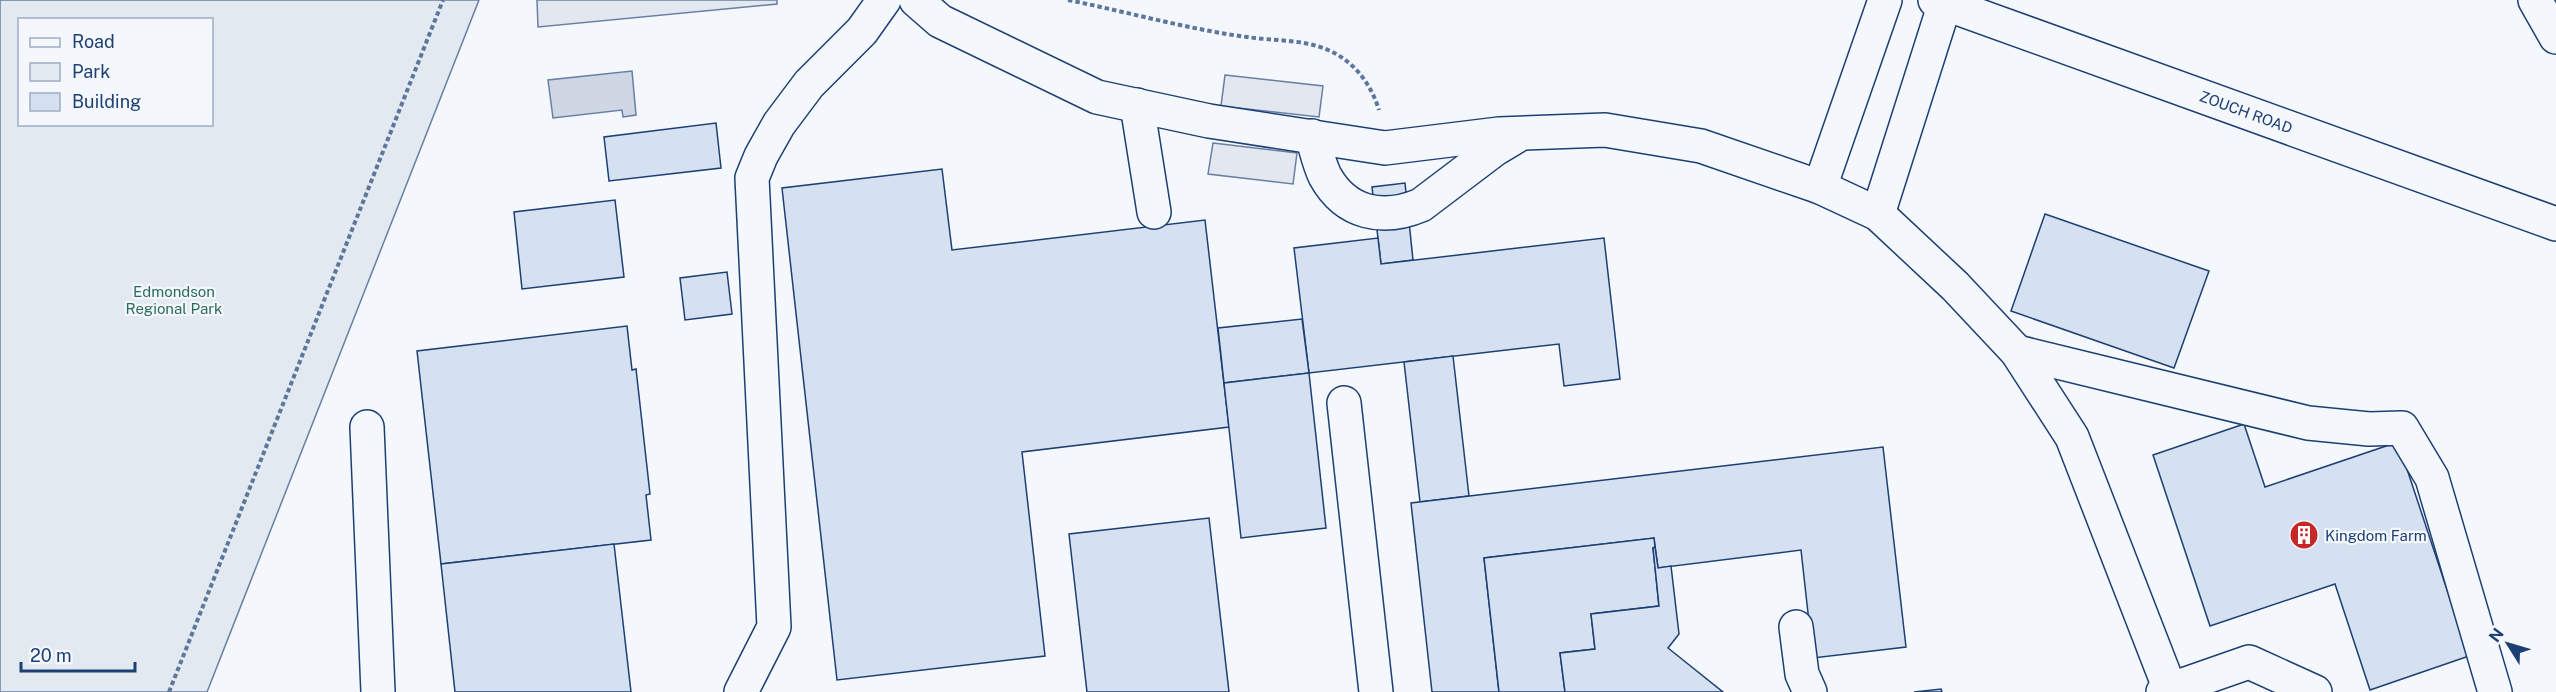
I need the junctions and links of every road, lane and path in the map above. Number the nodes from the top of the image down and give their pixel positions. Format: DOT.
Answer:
graph roads {
  1 [pos="443,0"];
  2 [pos="884,0"];
  3 [pos="916,0"];
  4 [pos="1068,0"];
  5 [pos="1885,0"];
  6 [pos="2535,0"];
  7 [pos="1940,2"];
  8 [pos="2556,37"];
  9 [pos="1137,105"];
  10 [pos="1522,133"];
  11 [pos="1312,136"];
  12 [pos="1385,148"];
  13 [pos="1820,187"];
  14 [pos="1154,212"];
  15 [pos="1878,214"];
  16 [pos="2556,224"];
  17 [pos="2017,352"];
  18 [pos="1344,403"];
  19 [pos="367,427"];
  20 [pos="1796,627"];
  21 [pos="2168,691"];
  22 [pos="169,692"];
  23 [pos="378,692"];
  24 [pos="741,692"];
  25 [pos="1376,692"];
  26 [pos="1810,692"];
  27 [pos="2315,692"];
  28 [pos="2495,692"];
  1 -- 22 [label="path"];
  2 -- 24 [label="street"];
  3 -- 9 [label="street"];
  4 -- 12 [label="path"];
  5 -- 13 [label="street"];
  6 -- 8 [label="street"];
  7 -- 15 [label="street"];
  7 -- 16 [label="street, ZOUCH ROAD"];
  9 -- 11 [label="street"];
  9 -- 14 [label="street"];
  10 -- 11 [label="street"];
  10 -- 12 [label="street"];
  10 -- 13 [label="street"];
  11 -- 12 [label="street"];
  13 -- 15 [label="street"];
  15 -- 17 [label="street"];
  17 -- 21 [label="street"];
  17 -- 28 [label="street"];
  18 -- 25 [label="street"];
  19 -- 23 [label="street"];
  20 -- 26 [label="street"];
  21 -- 27 [label="street"];
}
